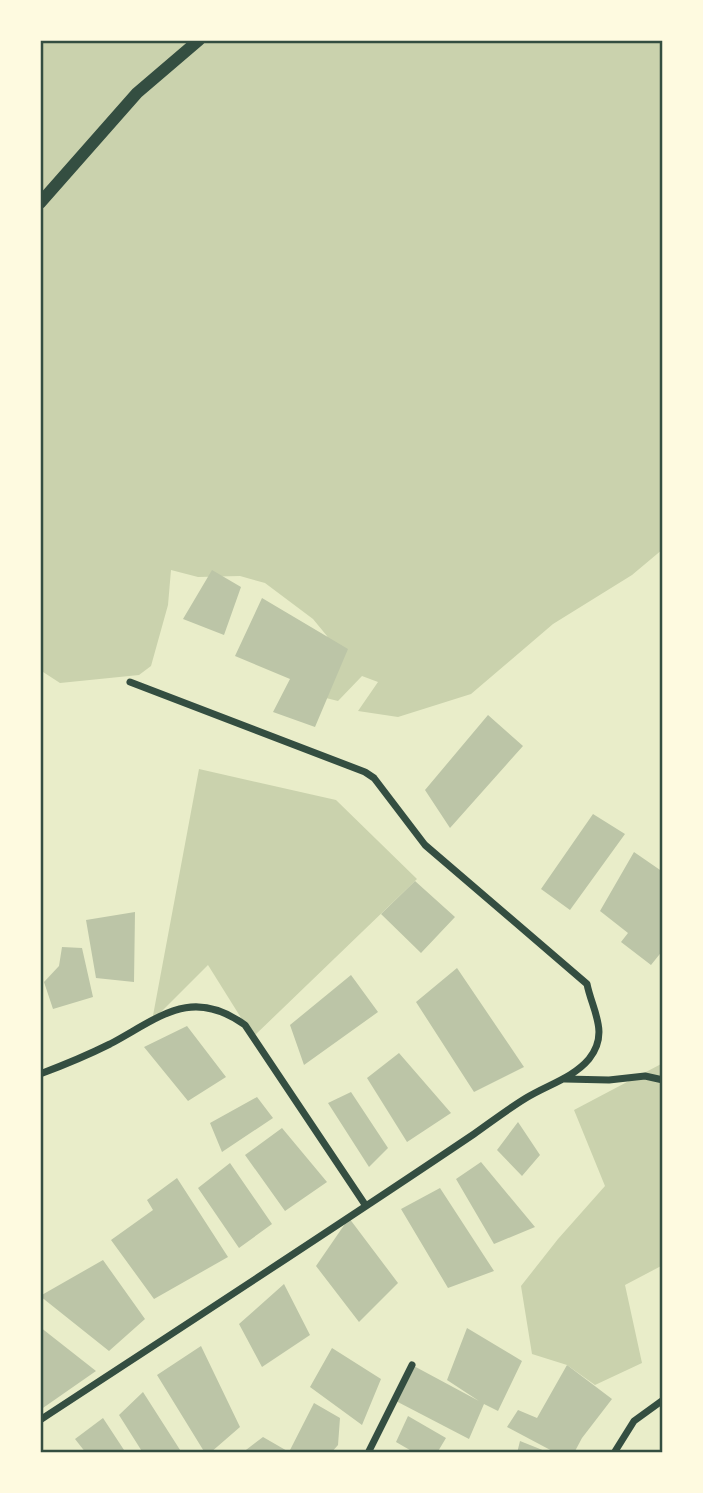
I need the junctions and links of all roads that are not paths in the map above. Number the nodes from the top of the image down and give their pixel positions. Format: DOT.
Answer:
graph roads {
  1 [pos="199,40"];
  2 [pos="40,203"];
  3 [pos="130,682"];
  4 [pos="40,1074"];
  5 [pos="564,1079"];
  6 [pos="663,1080"];
  7 [pos="366,1206"];
  8 [pos="412,1365"];
  9 [pos="663,1400"];
  10 [pos="40,1420"];
  11 [pos="368,1453"];
  12 [pos="614,1453"];
  1 -- 2 [label="street"];
  3 -- 5 [label="street"];
  4 -- 7 [label="street"];
  5 -- 6 [label="street"];
  5 -- 7 [label="street"];
  7 -- 10 [label="street"];
  8 -- 11 [label="street"];
  9 -- 12 [label="street"];
}
